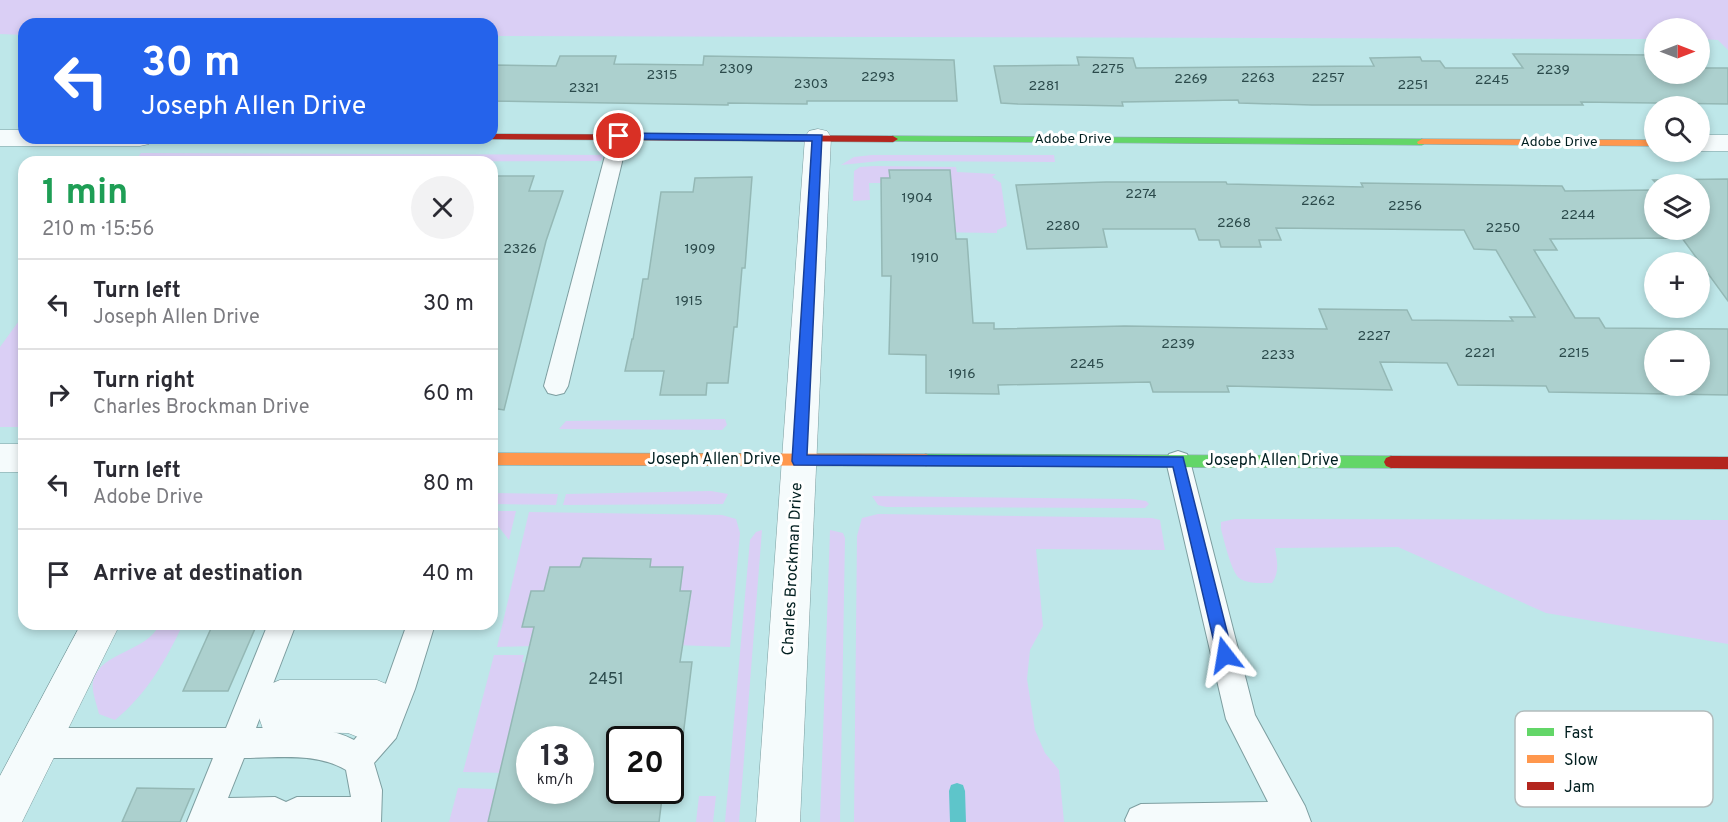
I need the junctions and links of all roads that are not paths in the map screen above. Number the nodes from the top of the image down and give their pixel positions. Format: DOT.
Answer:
graph roads {
  1 [pos="619,136"];
  2 [pos="498,137"];
  3 [pos="818,137"];
  4 [pos="0,138"];
  5 [pos="18,138"];
  6 [pos="1644,143"];
  7 [pos="1710,143"];
  8 [pos="1728,143"];
  9 [pos="556,386"];
  10 [pos="0,458"];
  11 [pos="18,458"];
  12 [pos="498,459"];
  13 [pos="799,461"];
  14 [pos="1178,461"];
  15 [pos="1728,463"];
  16 [pos="98,630"];
  17 [pos="280,630"];
  18 [pos="419,630"];
  19 [pos="40,743"];
  20 [pos="234,743"];
  21 [pos="357,759"];
  22 [pos="205,818"];
  23 [pos="366,818"];
  24 [pos="1295,819"];
  25 [pos="0,820"];
  26 [pos="1141,820"];
  27 [pos="778,822"];
  1 -- 2 [label="street, Adobe Drive"];
  1 -- 3 [label="street, Adobe Drive"];
  1 -- 9 [label="lane"];
  3 -- 6 [label="street, Adobe Drive"];
  3 -- 13 [label="street, Charles Brockman Drive"];
  4 -- 5 [label="street"];
  7 -- 8 [label="street"];
  10 -- 11 [label="street"];
  12 -- 13 [label="street, Joseph Allen Drive"];
  13 -- 14 [label="street, Joseph Allen Drive"];
  13 -- 27 [label="street, Charles Brockman Drive"];
  14 -- 15 [label="street, Joseph Allen Drive"];
  14 -- 24 [label="lane"];
  16 -- 19 [label="street"];
  17 -- 20 [label="lane"];
  18 -- 21 [label="lane"];
  19 -- 20 [label="lane"];
  19 -- 25 [label="street"];
  20 -- 21 [label="lane"];
  20 -- 22 [label="lane"];
  21 -- 23 [label="lane"];
  22 -- 23 [label="lane"];
  24 -- 26 [label="lane"];
}
